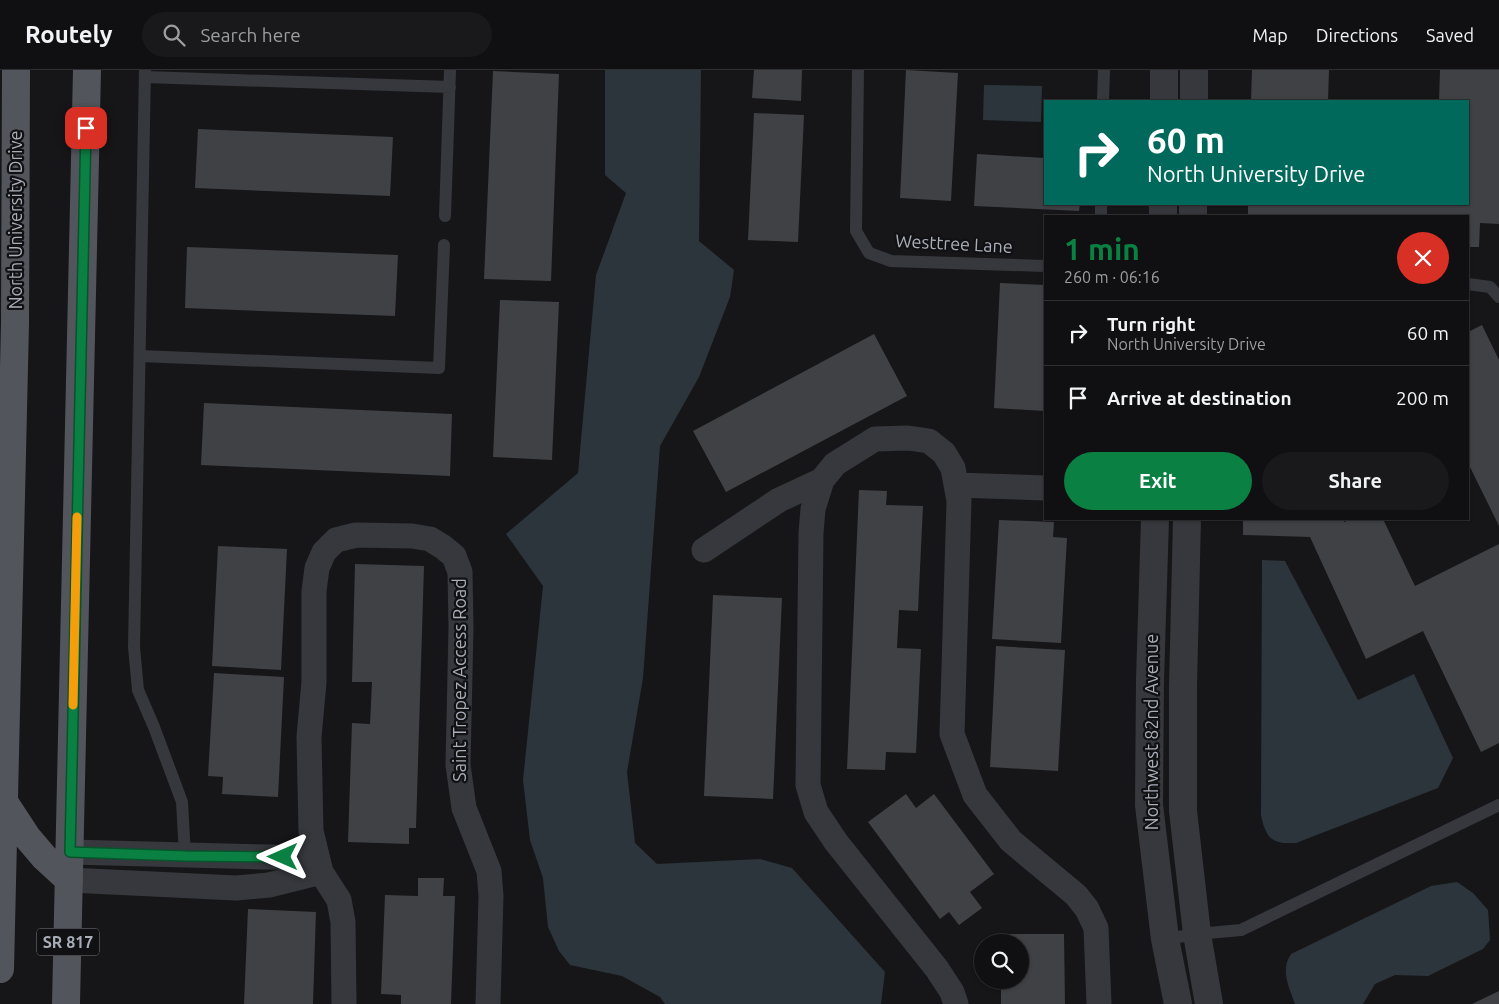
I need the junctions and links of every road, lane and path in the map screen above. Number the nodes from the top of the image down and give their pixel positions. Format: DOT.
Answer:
graph roads {
  1 [pos="16,70"];
  2 [pos="88,70"];
  3 [pos="450,70"];
  4 [pos="858,70"];
  5 [pos="1104,70"];
  6 [pos="1164,70"];
  7 [pos="1194,70"];
  8 [pos="145,74"];
  9 [pos="450,87"];
  10 [pos="1103,100"];
  11 [pos="1164,100"];
  12 [pos="1194,100"];
  13 [pos="445,216"];
  14 [pos="444,245"];
  15 [pos="1044,266"];
  16 [pos="1469,284"];
  17 [pos="1499,296"];
  18 [pos="8,324"];
  19 [pos="140,356"];
  20 [pos="822,480"];
  21 [pos="956,485"];
  22 [pos="1044,488"];
  23 [pos="1155,520"];
  24 [pos="1186,520"];
  25 [pos="704,550"];
  26 [pos="4,802"];
  27 [pos="1499,805"];
  28 [pos="70,852"];
  29 [pos="185,856"];
  30 [pos="319,862"];
  31 [pos="69,880"];
  32 [pos="186,886"];
  33 [pos="1197,934"];
  34 [pos="1166,939"];
  35 [pos="0,969"];
  36 [pos="66,1004"];
  37 [pos="344,1004"];
  38 [pos="488,1004"];
  39 [pos="956,1004"];
  40 [pos="1099,1004"];
  41 [pos="1178,1004"];
  42 [pos="1209,1004"];
  1 -- 18 [label="main road, North University Drive"];
  2 -- 28 [label="main road, SR 817"];
  3 -- 9 [label="lane"];
  4 -- 15 [label="lane, Westtree Lane"];
  5 -- 10 [label="lane"];
  6 -- 11 [label="street"];
  7 -- 12 [label="street"];
  8 -- 9 [label="lane"];
  8 -- 19 [label="lane"];
  9 -- 13 [label="lane"];
  14 -- 19 [label="lane"];
  16 -- 17 [label="lane"];
  18 -- 26 [label="main road, North University Drive"];
  19 -- 29 [label="lane"];
  20 -- 21 [label="street"];
  20 -- 25 [label="street"];
  20 -- 39 [label="street"];
  21 -- 22 [label="street"];
  21 -- 40 [label="street"];
  23 -- 34 [label="street, Northwest 82nd Avenue"];
  24 -- 33 [label="street, Northwest 82nd Avenue"];
  26 -- 31 [label="main road"];
  26 -- 35 [label="main road, North University Drive"];
  27 -- 33 [label="lane"];
  28 -- 29 [label="street"];
  28 -- 31 [label="main road, SR 817"];
  29 -- 30 [label="street"];
  29 -- 32 [label="street"];
  30 -- 32 [label="street"];
  30 -- 37 [label="street, Saint Tropez Access Road"];
  30 -- 38 [label="street, Saint Tropez Access Road"];
  31 -- 32 [label="street"];
  31 -- 36 [label="main road, SR 817"];
  33 -- 34 [label="lane"];
  33 -- 42 [label="street, Northwest 82nd Avenue"];
  34 -- 41 [label="street, Northwest 82nd Avenue"];
}
